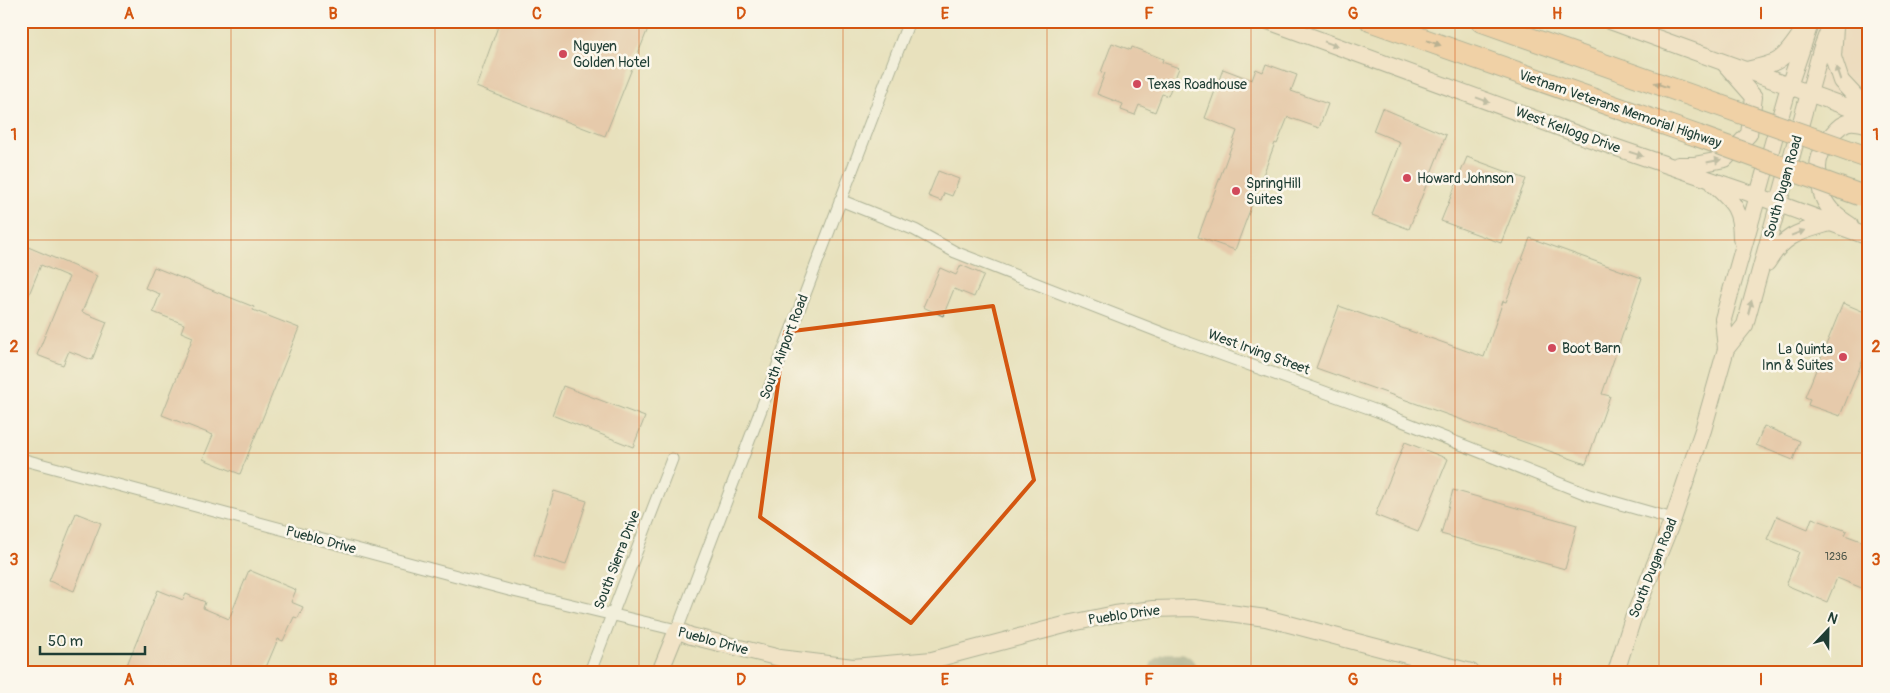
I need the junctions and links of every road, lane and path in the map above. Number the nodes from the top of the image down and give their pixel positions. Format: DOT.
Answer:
graph roads {
  1 [pos="909,21"];
  2 [pos="1268,21"];
  3 [pos="1371,21"];
  4 [pos="1482,21"];
  5 [pos="1610,21"];
  6 [pos="1811,21"];
  7 [pos="1834,21"];
  8 [pos="1723,62"];
  9 [pos="1745,70"];
  10 [pos="1789,86"];
  11 [pos="1809,94"];
  12 [pos="1869,111"];
  13 [pos="1869,115"];
  14 [pos="1869,125"];
  15 [pos="1869,158"];
  16 [pos="1666,164"];
  17 [pos="1708,179"];
  18 [pos="1758,197"];
  19 [pos="1864,197"];
  20 [pos="840,200"];
  21 [pos="1780,205"];
  22 [pos="1830,223"];
  23 [pos="1866,236"];
  24 [pos="1742,256"];
  25 [pos="1756,282"];
  26 [pos="1726,349"];
  27 [pos="672,459"];
  28 [pos="21,460"];
  29 [pos="1673,519"];
  30 [pos="612,616"];
  31 [pos="677,630"];
  32 [pos="590,672"];
  33 [pos="660,672"];
  34 [pos="1471,672"];
  35 [pos="1616,672"];
  1 -- 20 [label="street, South Airport Road"];
  2 -- 16 [label="street, West Kellogg Drive, one-way"];
  3 -- 19 [label="highway, Vietnam Veterans Memorial Highway, one-way, bridge"];
  15 -- 4 [label="highway, one-way, bridge"];
  5 -- 8 [label="street"];
  6 -- 9 [label="street"];
  6 -- 10 [label="street, South Dugan Road"];
  7 -- 11 [label="street, South Dugan Road"];
  12 -- 7 [label="street, one-way"];
  8 -- 9 [label="street"];
  16 -- 8 [label="street, one-way"];
  9 -- 10 [label="street"];
  10 -- 11 [label="street"];
  10 -- 18 [label="street, South Dugan Road"];
  11 -- 13 [label="street"];
  11 -- 21 [label="street, South Dugan Road"];
  14 -- 23 [label="street"];
  16 -- 17 [label="street, West Kellogg Drive"];
  17 -- 18 [label="street, West Kellogg Drive"];
  17 -- 24 [label="street"];
  18 -- 21 [label="street, West Kellogg Drive"];
  18 -- 24 [label="street, South Dugan Road"];
  20 -- 29 [label="street, West Irving Street"];
  20 -- 31 [label="street, South Airport Road"];
  21 -- 22 [label="street, West Kellogg Drive"];
  21 -- 25 [label="street, South Dugan Road"];
  22 -- 23 [label="street, West Kellogg Drive"];
  25 -- 22 [label="street, one-way"];
  24 -- 26 [label="street, South Dugan Road"];
  26 -- 25 [label="street, South Dugan Road, one-way"];
  26 -- 29 [label="street, South Dugan Road"];
  27 -- 30 [label="street, South Sierra Drive"];
  28 -- 30 [label="street, Pueblo Drive"];
  29 -- 35 [label="street, South Dugan Road"];
  30 -- 31 [label="street, Pueblo Drive"];
  30 -- 32 [label="street, South Sierra Drive"];
  31 -- 33 [label="street, South Airport Road"];
  31 -- 34 [label="street, Pueblo Drive"];
}
